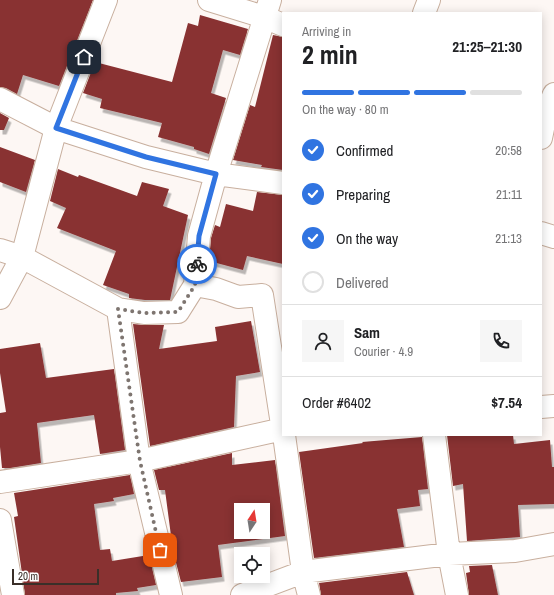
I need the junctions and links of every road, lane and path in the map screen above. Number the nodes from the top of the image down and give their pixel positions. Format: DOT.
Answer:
graph roads {
  1 [pos="106,0"];
  2 [pos="209,0"];
  3 [pos="429,0"];
  4 [pos="424,12"];
  5 [pos="272,14"];
  6 [pos="554,94"];
  7 [pos="0,99"];
  8 [pos="547,115"];
  9 [pos="56,128"];
  10 [pos="542,134"];
  11 [pos="216,174"];
  12 [pos="282,183"];
  13 [pos="542,234"];
  14 [pos="554,237"];
  15 [pos="0,250"];
  16 [pos="22,256"];
  17 [pos="195,285"];
  18 [pos="0,298"];
  19 [pos="118,309"];
  20 [pos="554,406"];
  21 [pos="542,407"];
  22 [pos="282,424"];
  23 [pos="282,430"];
  24 [pos="284,436"];
  25 [pos="434,436"];
  26 [pos="140,461"];
  27 [pos="0,482"];
  28 [pos="0,520"];
  29 [pos="554,544"];
  30 [pos="449,554"];
  31 [pos="304,572"];
  32 [pos="14,595"];
  33 [pos="171,595"];
  34 [pos="242,595"];
  35 [pos="309,595"];
  36 [pos="457,595"];
  1 -- 9 [label="street"];
  2 -- 5 [label="street"];
  3 -- 4 [label="street"];
  5 -- 11 [label="street"];
  6 -- 8 [label="street"];
  7 -- 9 [label="street"];
  8 -- 10 [label="street"];
  9 -- 11 [label="street"];
  9 -- 16 [label="street"];
  11 -- 12 [label="street"];
  11 -- 17 [label="street"];
  13 -- 14 [label="street"];
  15 -- 16 [label="street"];
  16 -- 18 [label="street"];
  16 -- 19 [label="street"];
  17 -- 19 [label="street"];
  17 -- 22 [label="street"];
  19 -- 26 [label="street"];
  20 -- 21 [label="street"];
  23 -- 26 [label="street"];
  24 -- 31 [label="street"];
  25 -- 30 [label="street"];
  26 -- 27 [label="street"];
  26 -- 33 [label="street"];
  28 -- 32 [label="street"];
  29 -- 30 [label="street"];
  30 -- 31 [label="street"];
  30 -- 36 [label="street"];
  31 -- 34 [label="street"];
  31 -- 35 [label="street"];
}
